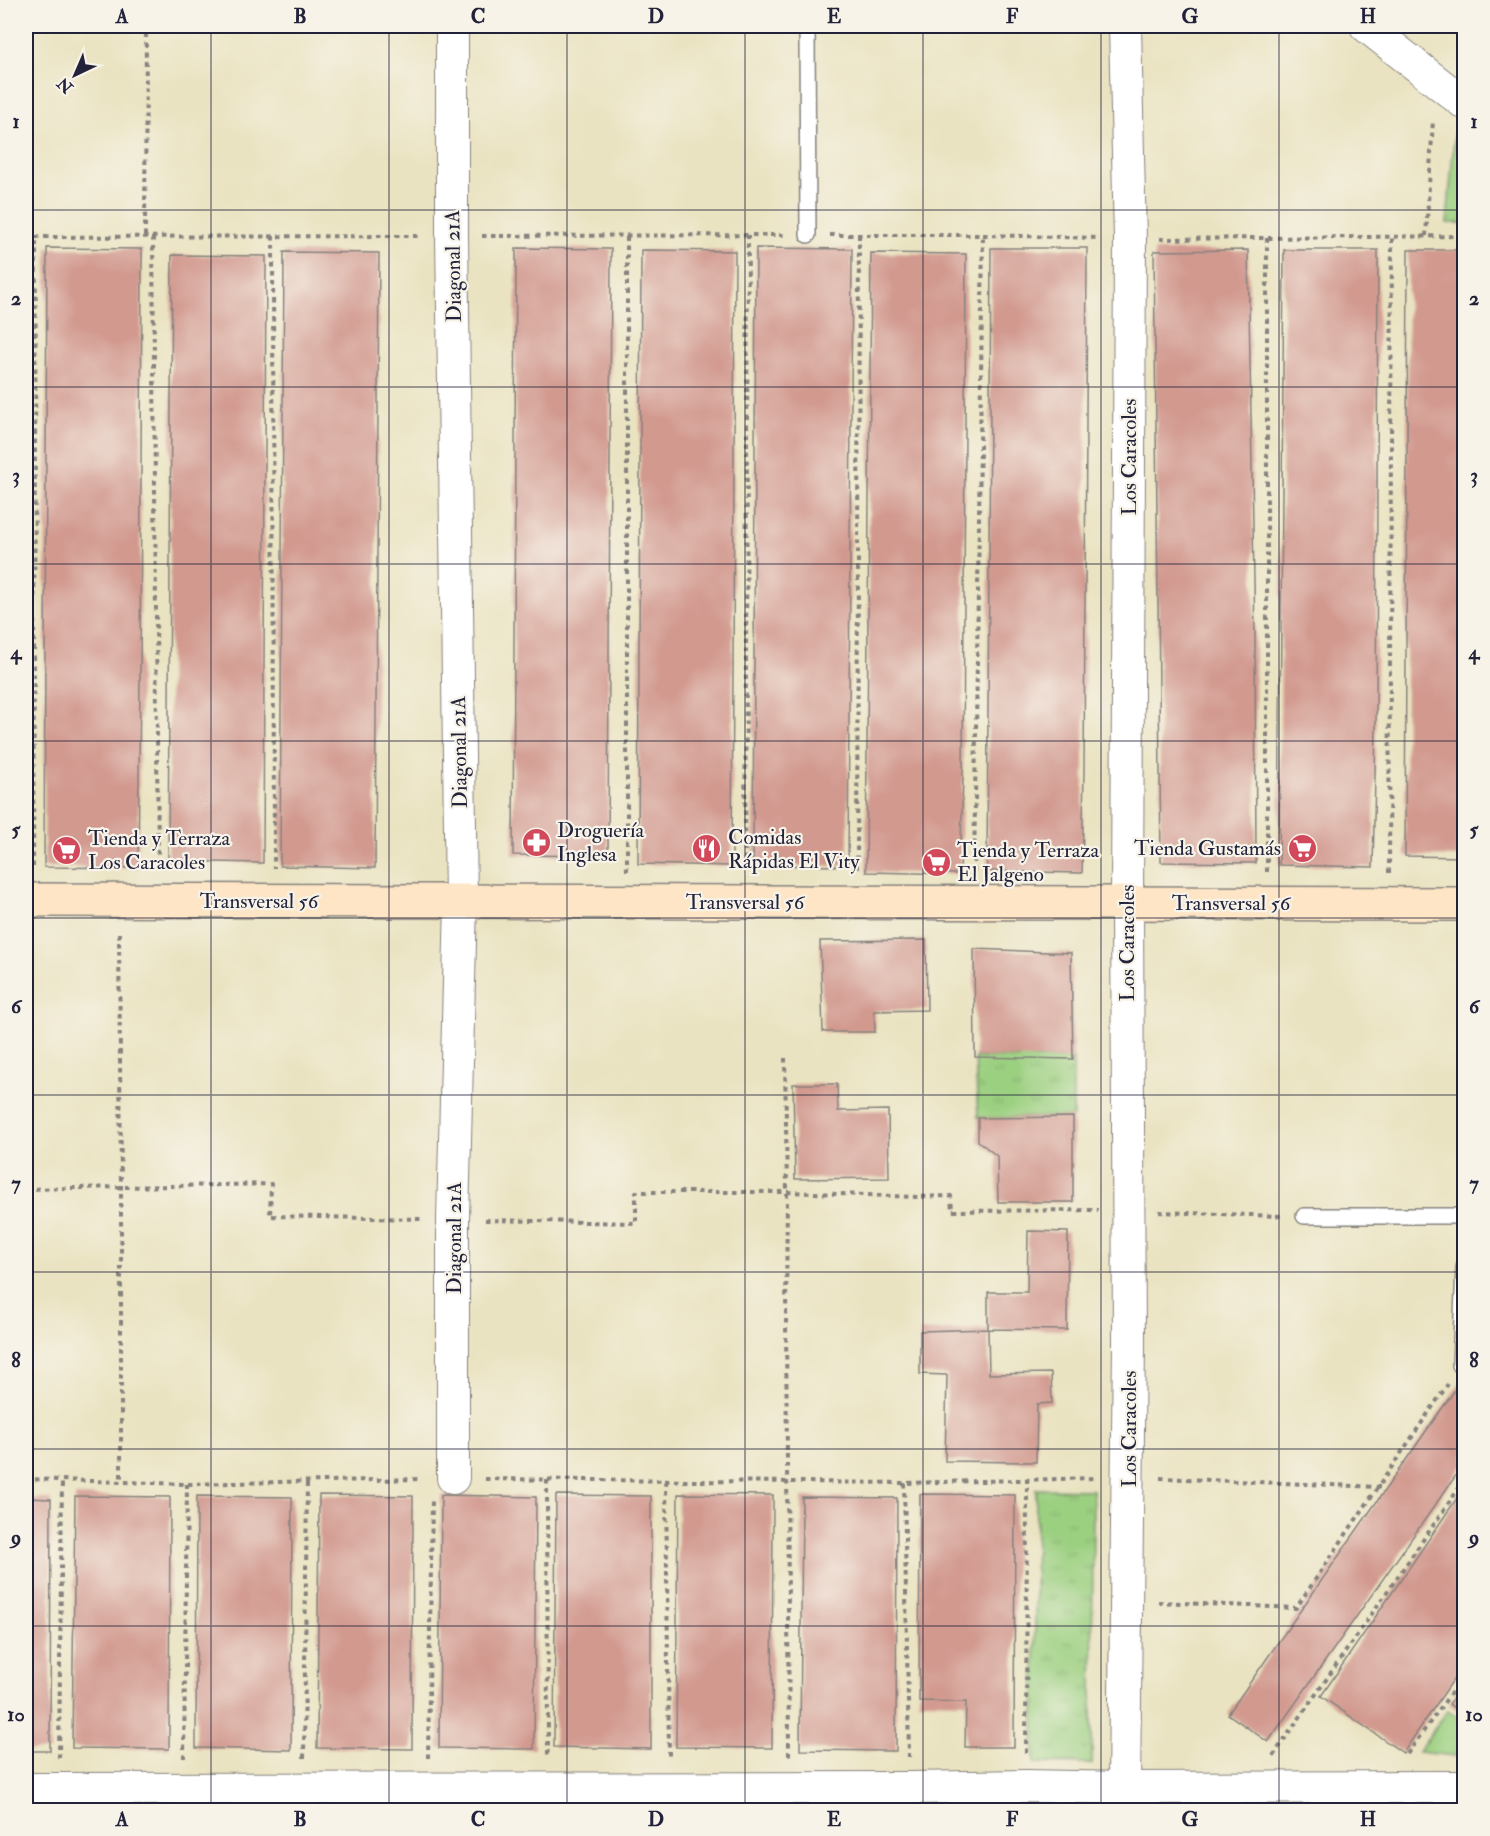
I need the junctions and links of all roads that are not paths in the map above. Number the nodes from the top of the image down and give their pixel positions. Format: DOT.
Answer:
graph roads {
  1 [pos="452,26"];
  2 [pos="807,26"];
  3 [pos="1125,26"];
  4 [pos="1366,26"];
  5 [pos="1464,103"];
  6 [pos="808,235"];
  7 [pos="29,900"];
  8 [pos="461,902"];
  9 [pos="1127,903"];
  10 [pos="1464,904"];
  11 [pos="1304,1216"];
  12 [pos="1464,1216"];
  13 [pos="1464,1268"];
  14 [pos="1460,1365"];
  15 [pos="443,1479"];
  16 [pos="1464,1787"];
  17 [pos="1125,1788"];
  18 [pos="26,1789"];
  1 -- 8 [label="street, Diagonal 21A"];
  2 -- 6 [label="lane"];
  3 -- 9 [label="street, Los Caracoles"];
  4 -- 5 [label="street"];
  7 -- 8 [label="street, Transversal 56"];
  8 -- 9 [label="street, Transversal 56"];
  8 -- 15 [label="street, Diagonal 21A"];
  9 -- 10 [label="street, Transversal 56"];
  9 -- 17 [label="street, Los Caracoles"];
  11 -- 12 [label="lane"];
  13 -- 14 [label="lane"];
  16 -- 17 [label="street"];
  17 -- 18 [label="street"];
}
